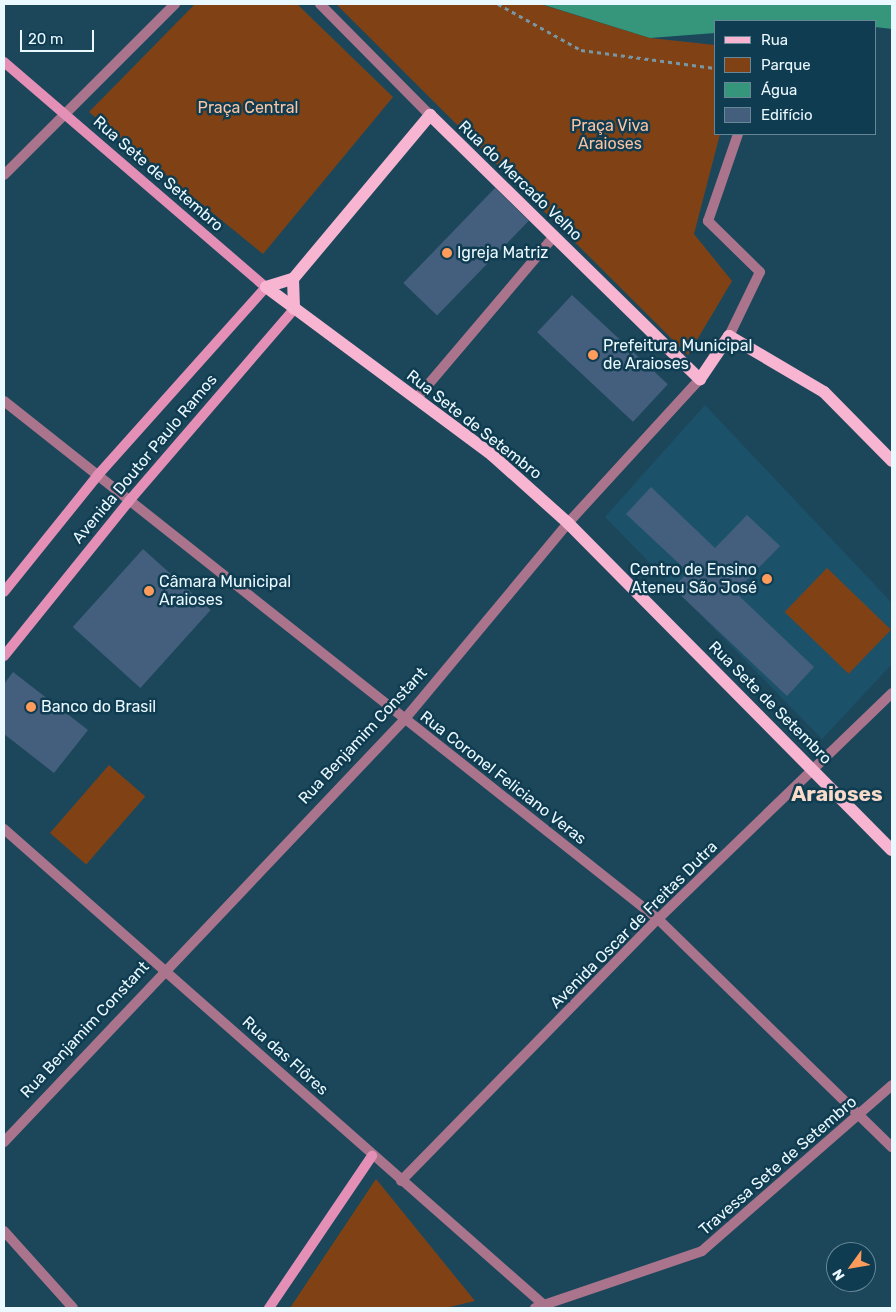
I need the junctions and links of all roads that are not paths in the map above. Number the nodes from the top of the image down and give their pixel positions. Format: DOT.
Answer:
graph roads {
  1 [pos="175,4"];
  2 [pos="320,4"];
  3 [pos="4,62"];
  4 [pos="62,113"];
  5 [pos="430,115"];
  6 [pos="738,135"];
  7 [pos="4,174"];
  8 [pos="554,236"];
  9 [pos="293,279"];
  10 [pos="266,287"];
  11 [pos="294,309"];
  12 [pos="729,336"];
  13 [pos="700,379"];
  14 [pos="416,400"];
  15 [pos="4,401"];
  16 [pos="892,461"];
  17 [pos="98,475"];
  18 [pos="129,501"];
  19 [pos="568,523"];
  20 [pos="4,592"];
  21 [pos="4,656"];
  22 [pos="892,693"];
  23 [pos="404,720"];
  24 [pos="814,770"];
  25 [pos="4,829"];
  26 [pos="892,850"];
  27 [pos="658,919"];
  28 [pos="165,967"];
  29 [pos="892,1085"];
  30 [pos="861,1115"];
  31 [pos="4,1142"];
  32 [pos="892,1147"];
  33 [pos="372,1156"];
  34 [pos="401,1181"];
  35 [pos="4,1231"];
  36 [pos="540,1307"];
  37 [pos="73,1308"];
  38 [pos="269,1308"];
  1 -- 4 [label="street"];
  2 -- 5 [label="street, Rua do Mercado Velho"];
  3 -- 4 [label="street, Rua Sete de Setembro"];
  4 -- 7 [label="street"];
  4 -- 10 [label="street, Rua Sete de Setembro"];
  5 -- 8 [label="main road, Rua do Mercado Velho"];
  5 -- 9 [label="main road"];
  6 -- 12 [label="street"];
  8 -- 13 [label="main road, Rua do Mercado Velho"];
  8 -- 14 [label="street"];
  9 -- 10 [label="main road"];
  9 -- 11 [label="main road"];
  10 -- 11 [label="main road, Rua Sete de Setembro"];
  10 -- 17 [label="street, Avenida Doutor Paulo Ramos"];
  11 -- 14 [label="main road, Rua Sete de Setembro"];
  11 -- 18 [label="street, Avenida Doutor Paulo Ramos"];
  12 -- 13 [label="main road, Rua Benjamim Constant"];
  12 -- 16 [label="main road"];
  13 -- 19 [label="street, Rua Benjamim Constant"];
  14 -- 19 [label="main road, Rua Sete de Setembro"];
  15 -- 17 [label="street, Rua Coronel Feliciano Veras"];
  17 -- 18 [label="street, Rua Coronel Feliciano Veras"];
  17 -- 20 [label="street, Avenida Doutor Paulo Ramos"];
  18 -- 21 [label="street, Avenida Doutor Paulo Ramos"];
  18 -- 23 [label="street, Rua Coronel Feliciano Veras"];
  19 -- 23 [label="street, Rua Benjamim Constant"];
  19 -- 24 [label="main road, Rua Sete de Setembro"];
  22 -- 24 [label="street, Avenida Oscar de Freitas Dutra"];
  23 -- 27 [label="street, Rua Coronel Feliciano Veras"];
  23 -- 28 [label="street, Rua Benjamim Constant"];
  24 -- 26 [label="main road, Rua Sete de Setembro"];
  24 -- 27 [label="street, Avenida Oscar de Freitas Dutra"];
  25 -- 28 [label="street, Rua das Flôres"];
  27 -- 30 [label="street, Rua Coronel Feliciano Veras"];
  27 -- 34 [label="street, Avenida Oscar de Freitas Dutra"];
  28 -- 31 [label="street, Rua Benjamim Constant"];
  28 -- 33 [label="street, Rua das Flôres"];
  29 -- 30 [label="street, Travessa Sete de Setembro"];
  30 -- 32 [label="street, Rua Coronel Feliciano Veras"];
  30 -- 36 [label="street, Travessa Sete de Setembro"];
  33 -- 34 [label="street, Rua das Flôres"];
  33 -- 38 [label="street"];
  34 -- 36 [label="street, Rua das Flôres"];
  35 -- 37 [label="street"];
}
